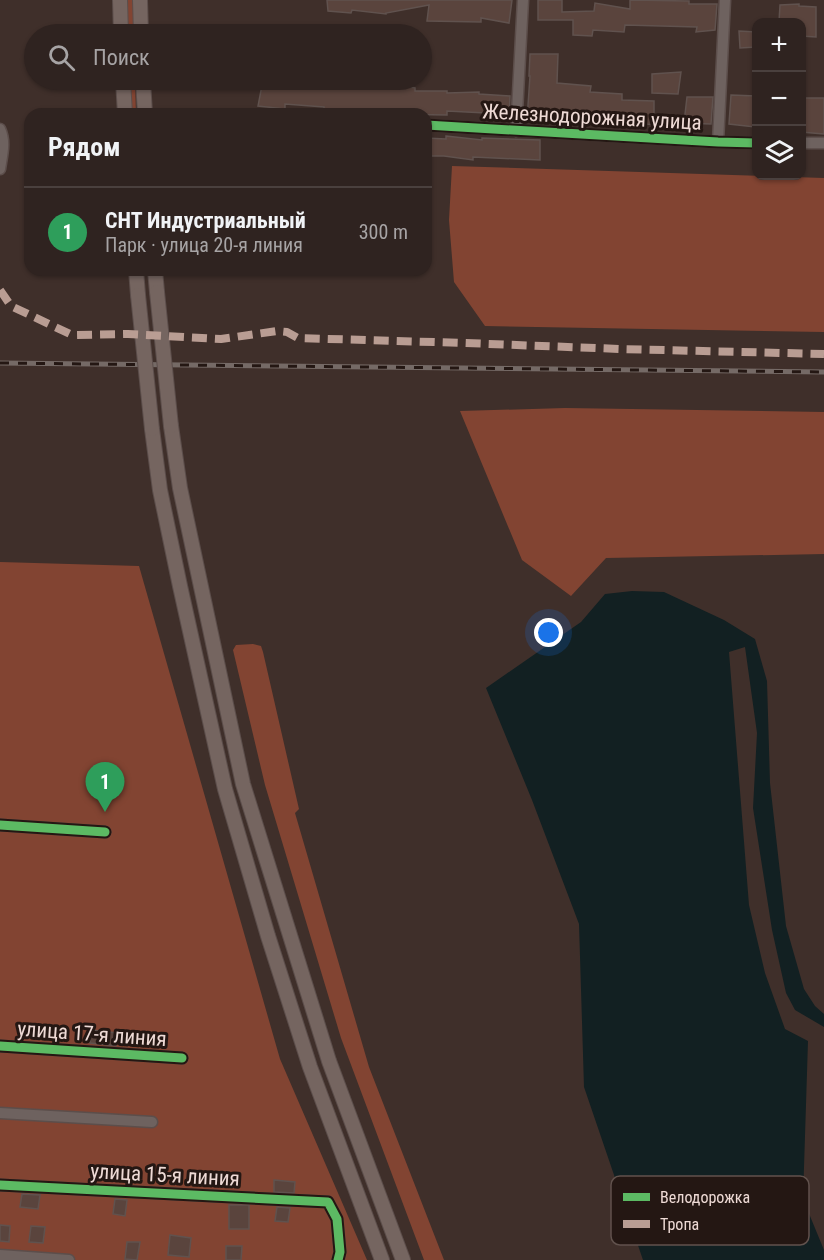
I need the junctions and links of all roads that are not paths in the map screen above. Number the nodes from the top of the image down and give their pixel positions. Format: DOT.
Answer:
graph roads {
  1 [pos="120,0"];
  2 [pos="140,0"];
  3 [pos="522,0"];
  4 [pos="725,0"];
  5 [pos="121,24"];
  6 [pos="141,24"];
  7 [pos="124,90"];
  8 [pos="144,90"];
  9 [pos="125,108"];
  10 [pos="145,108"];
  11 [pos="432,125"];
  12 [pos="0,129"];
  13 [pos="516,131"];
  14 [pos="718,142"];
  15 [pos="752,142"];
  16 [pos="806,143"];
  17 [pos="824,143"];
  18 [pos="0,169"];
  19 [pos="136,276"];
  20 [pos="156,276"];
  21 [pos="0,825"];
  22 [pos="105,832"];
  23 [pos="0,1046"];
  24 [pos="182,1058"];
  25 [pos="0,1113"];
  26 [pos="152,1122"];
  27 [pos="0,1185"];
  28 [pos="0,1255"];
  29 [pos="69,1260"];
  30 [pos="338,1260"];
  31 [pos="382,1260"];
  32 [pos="403,1260"];
  1 -- 5 [label="main road"];
  2 -- 6 [label="main road"];
  3 -- 13 [label="street"];
  4 -- 14 [label="street"];
  7 -- 9 [label="main road"];
  8 -- 10 [label="main road"];
  11 -- 13 [label="street, Железнодорожная улица"];
  12 -- 18 [label="street"];
  13 -- 14 [label="street, Железнодорожная улица"];
  14 -- 15 [label="street, Железнодорожная улица"];
  16 -- 17 [label="street"];
  19 -- 31 [label="main road, bridge"];
  20 -- 32 [label="main road, bridge"];
  21 -- 22 [label="street"];
  23 -- 24 [label="street, улица 17-я линия"];
  25 -- 26 [label="street"];
  27 -- 30 [label="street, улица 15-я линия"];
  28 -- 29 [label="street"];
}
